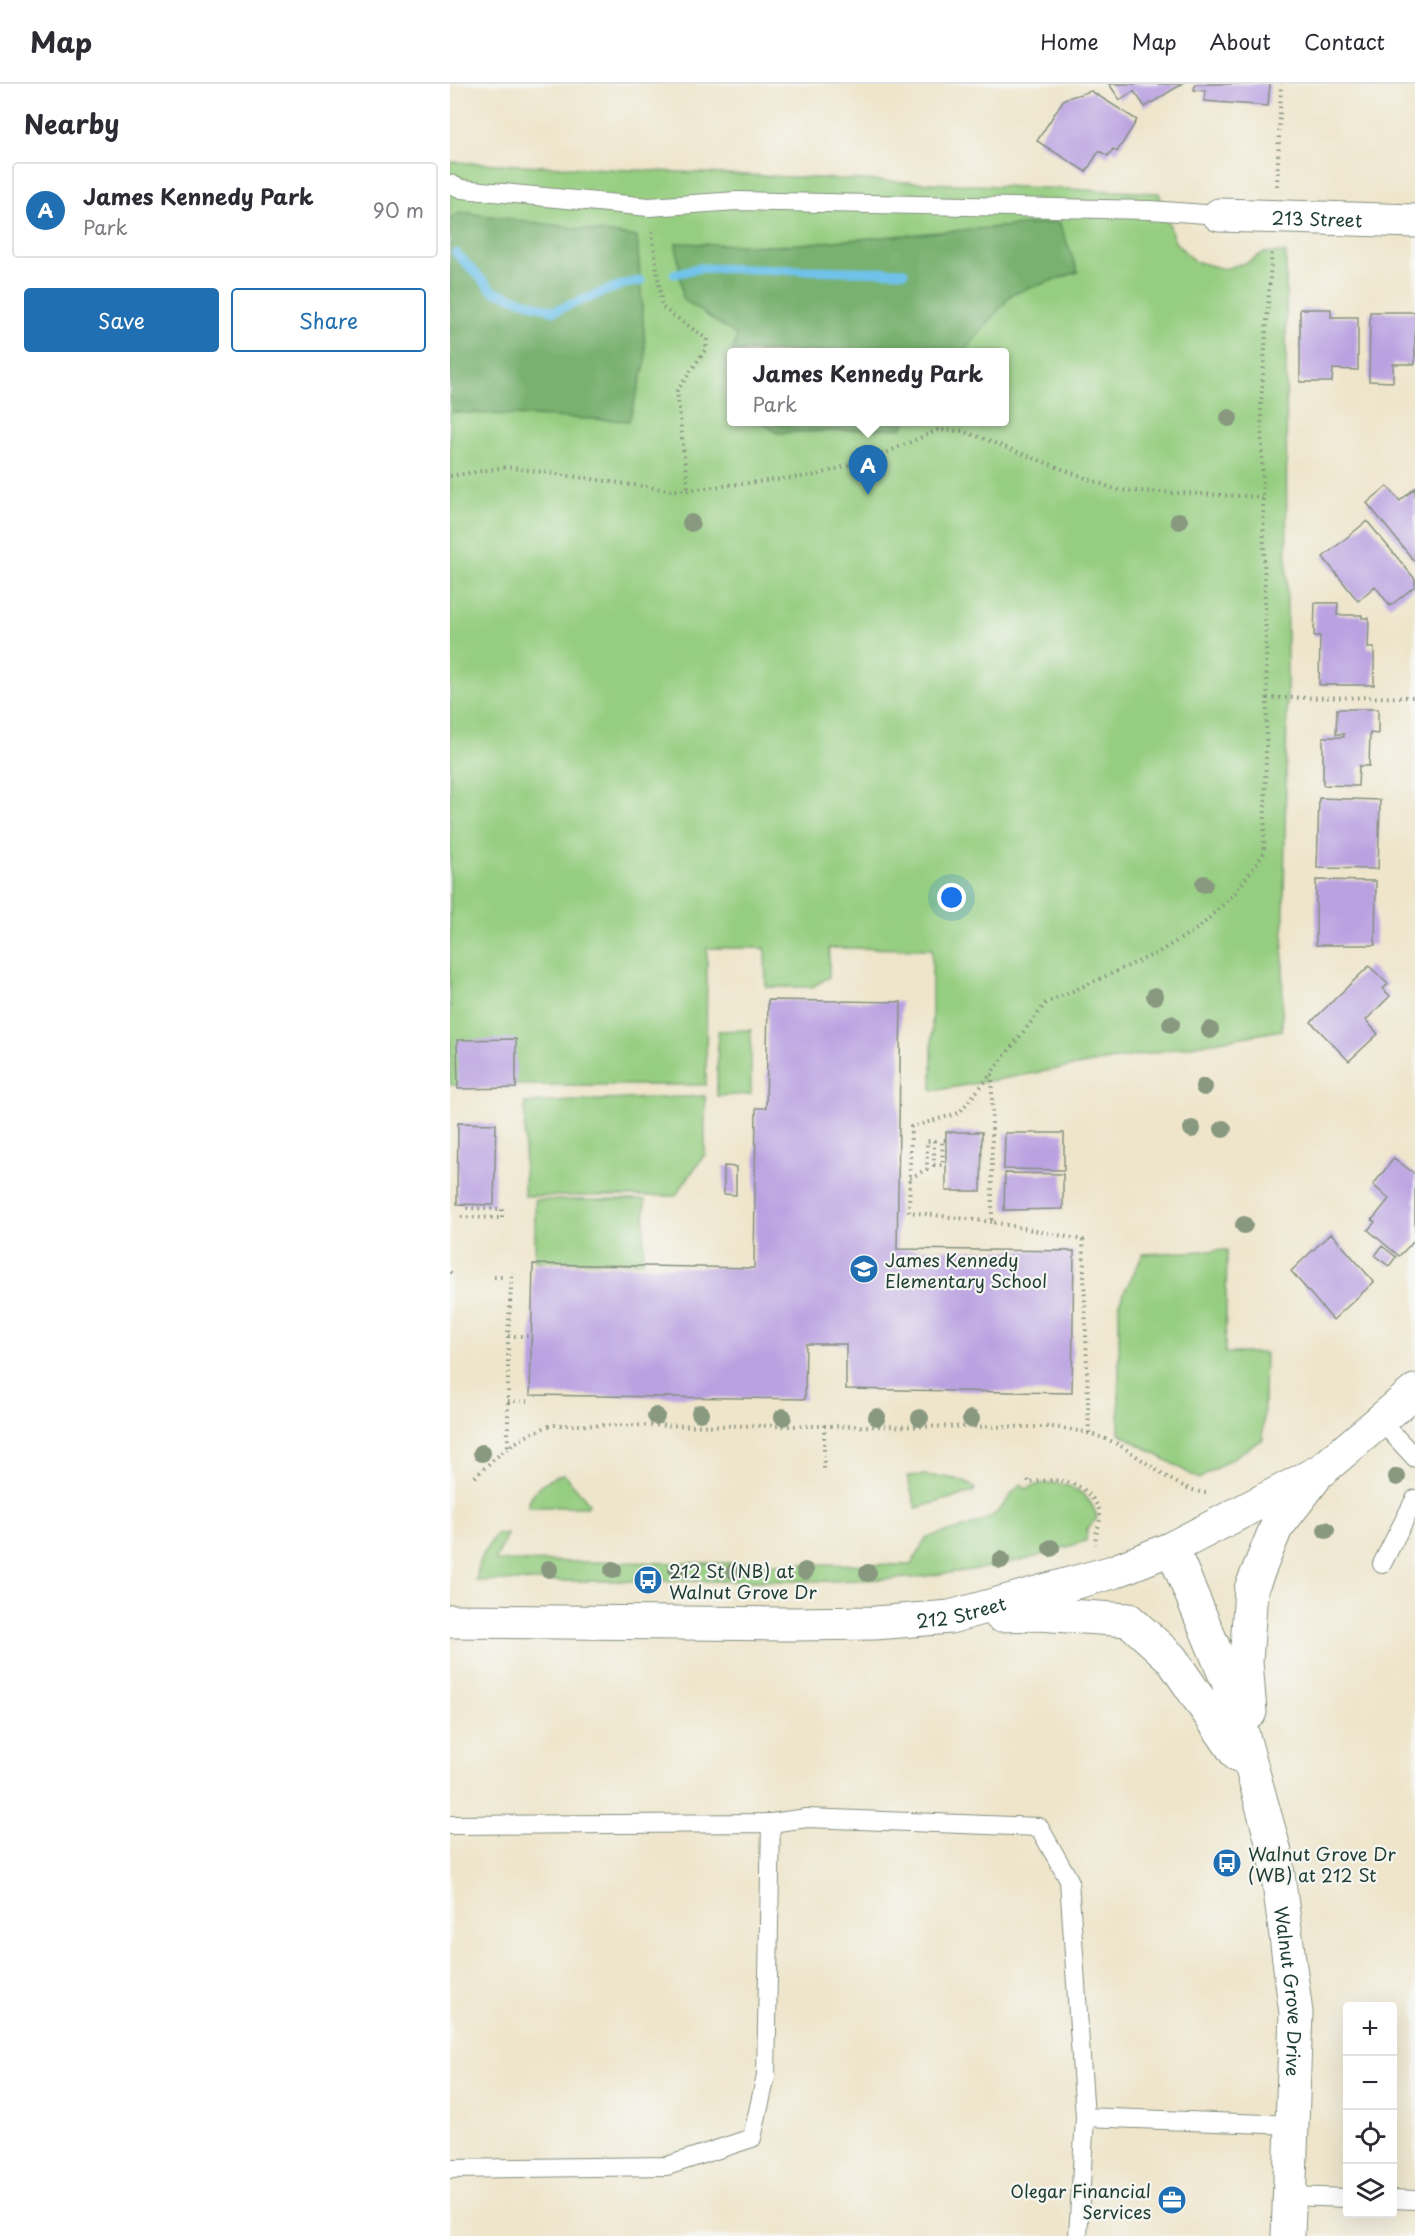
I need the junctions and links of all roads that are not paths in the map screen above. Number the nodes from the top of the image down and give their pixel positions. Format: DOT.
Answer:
graph roads {
  1 [pos="450,184"];
  2 [pos="1219,215"];
  3 [pos="1415,221"];
  4 [pos="1415,1391"];
  5 [pos="1381,1421"];
  6 [pos="1415,1458"];
  7 [pos="1322,1470"];
  8 [pos="1415,1499"];
  9 [pos="1172,1548"];
  10 [pos="1382,1564"];
  11 [pos="950,1617"];
  12 [pos="450,1621"];
  13 [pos="1255,1783"];
  14 [pos="771,1823"];
  15 [pos="450,1825"];
  16 [pos="1085,2117"];
  17 [pos="1294,2125"];
  18 [pos="450,2169"];
  19 [pos="1291,2196"];
  20 [pos="1343,2198"];
  21 [pos="1397,2199"];
  22 [pos="1415,2200"];
  23 [pos="1078,2236"];
  24 [pos="1288,2236"];
  1 -- 2 [label="lane"];
  2 -- 3 [label="street, 213 Street"];
  4 -- 5 [label="street, 212 Street"];
  5 -- 6 [label="lane"];
  5 -- 7 [label="street, 212 Street"];
  7 -- 9 [label="street, 212 Street"];
  7 -- 13 [label="street"];
  8 -- 10 [label="lane"];
  9 -- 11 [label="street, 212 Street"];
  9 -- 13 [label="street, Walnut Grove Drive"];
  11 -- 12 [label="street, 212 Street"];
  11 -- 13 [label="street"];
  13 -- 17 [label="street, Walnut Grove Drive"];
  14 -- 15 [label="lane"];
  14 -- 16 [label="lane"];
  14 -- 18 [label="lane"];
  16 -- 17 [label="lane"];
  16 -- 23 [label="lane"];
  17 -- 19 [label="street, Walnut Grove Drive"];
  19 -- 20 [label="lane"];
  19 -- 24 [label="street, Walnut Grove Drive"];
  21 -- 22 [label="lane"];
}
